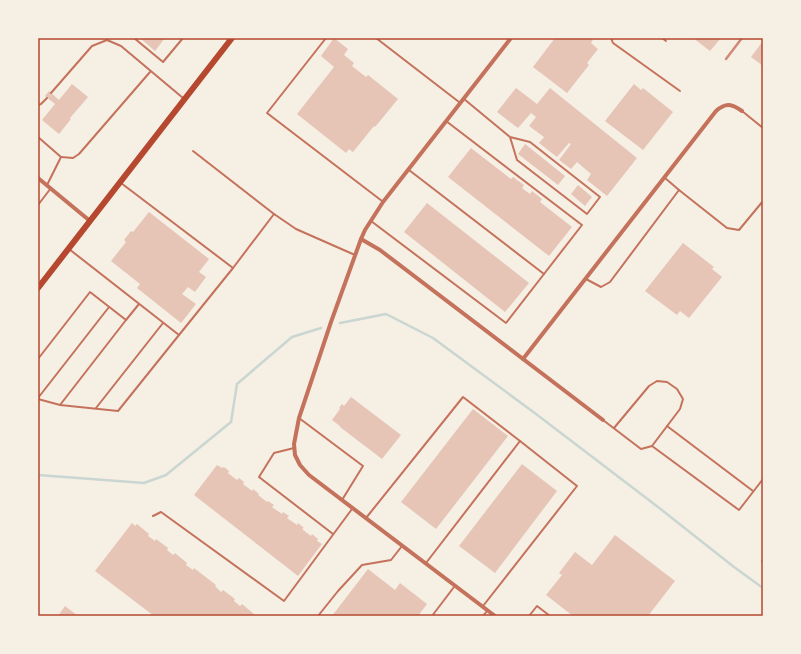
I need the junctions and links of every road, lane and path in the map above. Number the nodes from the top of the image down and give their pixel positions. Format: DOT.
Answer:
graph roads {
  1 [pos="134,38"];
  2 [pos="183,38"];
  3 [pos="232,38"];
  4 [pos="326,38"];
  5 [pos="376,38"];
  6 [pos="511,38"];
  7 [pos="611,38"];
  8 [pos="662,38"];
  9 [pos="666,41"];
  10 [pos="150,71"];
  11 [pos="680,91"];
  12 [pos="51,93"];
  13 [pos="47,98"];
  14 [pos="184,99"];
  15 [pos="464,99"];
  16 [pos="460,103"];
  17 [pos="38,105"];
  18 [pos="742,111"];
  19 [pos="446,121"];
  20 [pos="763,128"];
  21 [pos="38,137"];
  22 [pos="510,137"];
  23 [pos="194,151"];
  24 [pos="61,157"];
  25 [pos="408,170"];
  26 [pos="38,178"];
  27 [pos="664,178"];
  28 [pos="120,182"];
  29 [pos="46,185"];
  30 [pos="51,188"];
  31 [pos="679,190"];
  32 [pos="763,201"];
  33 [pos="383,202"];
  34 [pos="38,205"];
  35 [pos="274,214"];
  36 [pos="371,220"];
  37 [pos="90,221"];
  38 [pos="361,239"];
  39 [pos="69,248"];
  40 [pos="355,255"];
  41 [pos="233,268"];
  42 [pos="544,274"];
  43 [pos="585,278"];
  44 [pos="38,288"];
  45 [pos="139,304"];
  46 [pos="109,307"];
  47 [pos="126,320"];
  48 [pos="163,323"];
  49 [pos="179,335"];
  50 [pos="38,358"];
  51 [pos="523,359"];
  52 [pos="38,399"];
  53 [pos="60,405"];
  54 [pos="95,409"];
  55 [pos="299,418"];
  56 [pos="603,420"];
  57 [pos="667,426"];
  58 [pos="614,428"];
  59 [pos="520,441"];
  60 [pos="652,446"];
  61 [pos="294,448"];
  62 [pos="763,479"];
  63 [pos="753,491"];
  64 [pos="342,500"];
  65 [pos="352,508"];
  66 [pos="153,516"];
  67 [pos="366,518"];
  68 [pos="333,534"];
  69 [pos="402,546"];
  70 [pos="426,564"];
  71 [pos="455,586"];
  72 [pos="483,606"];
  73 [pos="488,610"];
  74 [pos="318,616"];
  75 [pos="432,616"];
  76 [pos="483,616"];
  77 [pos="495,616"];
  78 [pos="529,616"];
  79 [pos="550,616"];
  1 -- 2 [label="lane"];
  3 -- 14 [label="main road"];
  4 -- 33 [label="lane"];
  5 -- 16 [label="lane"];
  6 -- 15 [label="street"];
  7 -- 11 [label="lane"];
  8 -- 9 [label="lane"];
  10 -- 12 [label="lane"];
  10 -- 14 [label="lane"];
  10 -- 24 [label="lane"];
  13 -- 17 [label="lane"];
  14 -- 28 [label="main road"];
  15 -- 16 [label="street"];
  15 -- 22 [label="lane"];
  16 -- 19 [label="street"];
  18 -- 20 [label="lane"];
  18 -- 27 [label="street"];
  19 -- 25 [label="street"];
  19 -- 42 [label="lane"];
  21 -- 24 [label="lane"];
  22 -- 22 [label="lane"];
  23 -- 35 [label="lane"];
  24 -- 29 [label="lane"];
  25 -- 33 [label="street"];
  25 -- 42 [label="lane"];
  26 -- 29 [label="street"];
  27 -- 31 [label="lane"];
  27 -- 43 [label="street"];
  28 -- 37 [label="main road"];
  28 -- 41 [label="lane"];
  29 -- 30 [label="street"];
  30 -- 34 [label="lane"];
  30 -- 37 [label="street"];
  31 -- 32 [label="lane"];
  31 -- 43 [label="lane"];
  33 -- 36 [label="street"];
  35 -- 40 [label="lane"];
  35 -- 41 [label="lane"];
  36 -- 38 [label="street"];
  36 -- 42 [label="lane"];
  37 -- 39 [label="main road"];
  38 -- 40 [label="street"];
  38 -- 51 [label="street"];
  39 -- 44 [label="main road"];
  39 -- 45 [label="lane"];
  40 -- 55 [label="street"];
  41 -- 49 [label="lane"];
  43 -- 51 [label="street"];
  45 -- 47 [label="lane"];
  45 -- 48 [label="lane"];
  46 -- 47 [label="lane"];
  46 -- 50 [label="lane"];
  46 -- 52 [label="lane"];
  47 -- 53 [label="lane"];
  48 -- 49 [label="lane"];
  48 -- 54 [label="lane"];
  49 -- 54 [label="lane"];
  51 -- 56 [label="street"];
  52 -- 53 [label="lane"];
  53 -- 54 [label="lane"];
  55 -- 61 [label="street"];
  55 -- 64 [label="lane"];
  56 -- 58 [label="lane"];
  57 -- 58 [label="lane"];
  57 -- 60 [label="lane"];
  57 -- 63 [label="lane"];
  58 -- 60 [label="lane"];
  59 -- 67 [label="lane"];
  59 -- 70 [label="lane"];
  59 -- 72 [label="lane"];
  60 -- 63 [label="lane"];
  61 -- 64 [label="street"];
  61 -- 68 [label="lane"];
  62 -- 63 [label="lane"];
  64 -- 65 [label="street"];
  65 -- 67 [label="street"];
  65 -- 68 [label="lane"];
  66 -- 68 [label="lane"];
  67 -- 69 [label="street"];
  69 -- 70 [label="street"];
  69 -- 74 [label="lane"];
  70 -- 71 [label="street"];
  71 -- 72 [label="street"];
  71 -- 75 [label="lane"];
  72 -- 73 [label="street"];
  73 -- 76 [label="lane"];
  73 -- 77 [label="street"];
  78 -- 79 [label="lane"];
}
